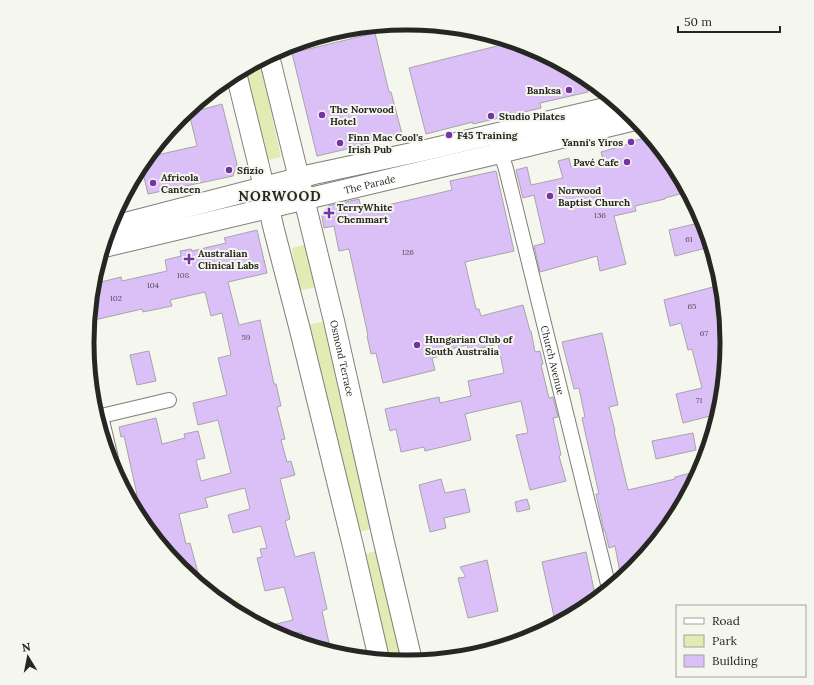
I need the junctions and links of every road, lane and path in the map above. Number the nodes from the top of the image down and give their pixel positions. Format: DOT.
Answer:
graph roads {
  1 [pos="270,61"];
  2 [pos="238,80"];
  3 [pos="611,107"];
  4 [pos="628,122"];
  5 [pos="495,134"];
  6 [pos="500,153"];
  7 [pos="299,178"];
  8 [pos="264,187"];
  9 [pos="304,199"];
  10 [pos="269,208"];
  11 [pos="117,225"];
  12 [pos="110,246"];
  13 [pos="169,400"];
  14 [pos="103,415"];
  15 [pos="383,538"];
  16 [pos="353,546"];
  17 [pos="607,582"];
  18 [pos="378,653"];
  19 [pos="410,655"];
  1 -- 7 [label="street, Osmond Terrace"];
  2 -- 8 [label="street"];
  3 -- 5 [label="street"];
  4 -- 6 [label="street, The Parade"];
  5 -- 6 [label="street, Church Avenue"];
  5 -- 7 [label="street"];
  6 -- 9 [label="street, The Parade"];
  6 -- 17 [label="street, Church Avenue"];
  7 -- 8 [label="street"];
  7 -- 9 [label="street, Osmond Terrace"];
  8 -- 10 [label="street"];
  8 -- 11 [label="street"];
  9 -- 10 [label="street, The Parade"];
  9 -- 15 [label="street, Osmond Terrace"];
  10 -- 12 [label="street, The Parade"];
  10 -- 16 [label="street"];
  13 -- 14 [label="street"];
  15 -- 16 [label="street"];
  15 -- 19 [label="street, Osmond Terrace"];
  16 -- 18 [label="street"];
}
